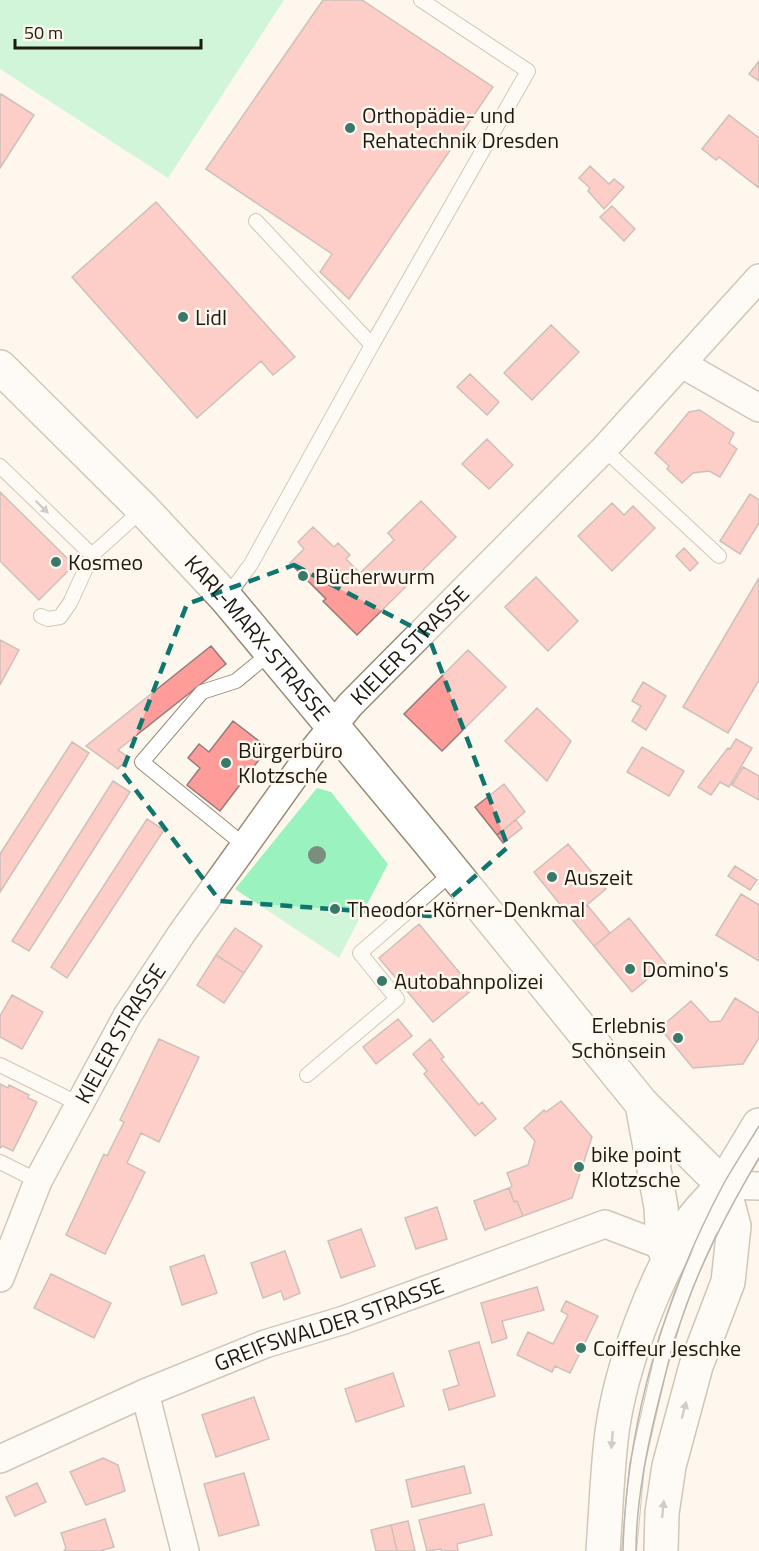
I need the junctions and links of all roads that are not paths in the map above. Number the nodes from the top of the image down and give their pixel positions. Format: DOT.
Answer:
graph roads {
  1 [pos="421,0"];
  2 [pos="256,221"];
  3 [pos="759,278"];
  4 [pos="372,345"];
  5 [pos="682,364"];
  6 [pos="0,367"];
  7 [pos="759,408"];
  8 [pos="604,449"];
  9 [pos="0,466"];
  10 [pos="143,509"];
  11 [pos="92,555"];
  12 [pos="718,556"];
  13 [pos="226,598"];
  14 [pos="41,616"];
  15 [pos="270,652"];
  16 [pos="332,726"];
  17 [pos="244,845"];
  18 [pos="453,872"];
  19 [pos="0,1065"];
  20 [pos="307,1075"];
  21 [pos="79,1104"];
  22 [pos="642,1104"];
  23 [pos="759,1125"];
  24 [pos="0,1162"];
  25 [pos="38,1181"];
  26 [pos="723,1185"];
  27 [pos="759,1186"];
  28 [pos="666,1253"];
  29 [pos="1,1269"];
  30 [pos="666,1339"];
  31 [pos="145,1393"];
  32 [pos="0,1459"];
  33 [pos="184,1551"];
  34 [pos="603,1551"];
  35 [pos="629,1551"];
  36 [pos="661,1551"];
  1 -- 4 [label="lane"];
  2 -- 4 [label="lane"];
  3 -- 5 [label="street, KIELER STRASSE"];
  4 -- 13 [label="lane"];
  5 -- 7 [label="street"];
  5 -- 8 [label="street, KIELER STRASSE"];
  6 -- 10 [label="main road, KARL-MARX-STRASSE"];
  8 -- 12 [label="lane"];
  8 -- 16 [label="street, KIELER STRASSE"];
  9 -- 11 [label="lane, one-way"];
  10 -- 11 [label="lane"];
  10 -- 13 [label="main road, KARL-MARX-STRASSE"];
  11 -- 14 [label="lane"];
  13 -- 15 [label="main road, KARL-MARX-STRASSE"];
  15 -- 16 [label="main road, KARL-MARX-STRASSE"];
  15 -- 17 [label="lane"];
  16 -- 17 [label="street, KIELER STRASSE"];
  16 -- 18 [label="main road, KARL-MARX-STRASSE"];
  17 -- 21 [label="street, KIELER STRASSE"];
  18 -- 20 [label="lane"];
  18 -- 22 [label="main road, KARL-MARX-STRASSE"];
  19 -- 21 [label="lane"];
  21 -- 25 [label="street, KIELER STRASSE"];
  22 -- 26 [label="main road, KARL-MARX-STRASSE"];
  22 -- 28 [label="main road, KARL-MARX-STRASSE"];
  23 -- 26 [label="main road"];
  24 -- 25 [label="lane"];
  25 -- 29 [label="street, KIELER STRASSE"];
  26 -- 27 [label="street"];
  26 -- 28 [label="main road"];
  26 -- 30 [label="lane"];
  36 -- 26 [label="main road, one-way"];
  28 -- 30 [label="lane"];
  28 -- 31 [label="street, GREIFSWALDER STRASSE"];
  28 -- 34 [label="main road, one-way"];
  30 -- 35 [label="lane"];
  31 -- 32 [label="street, GREIFSWALDER STRASSE"];
  31 -- 33 [label="street"];
}
